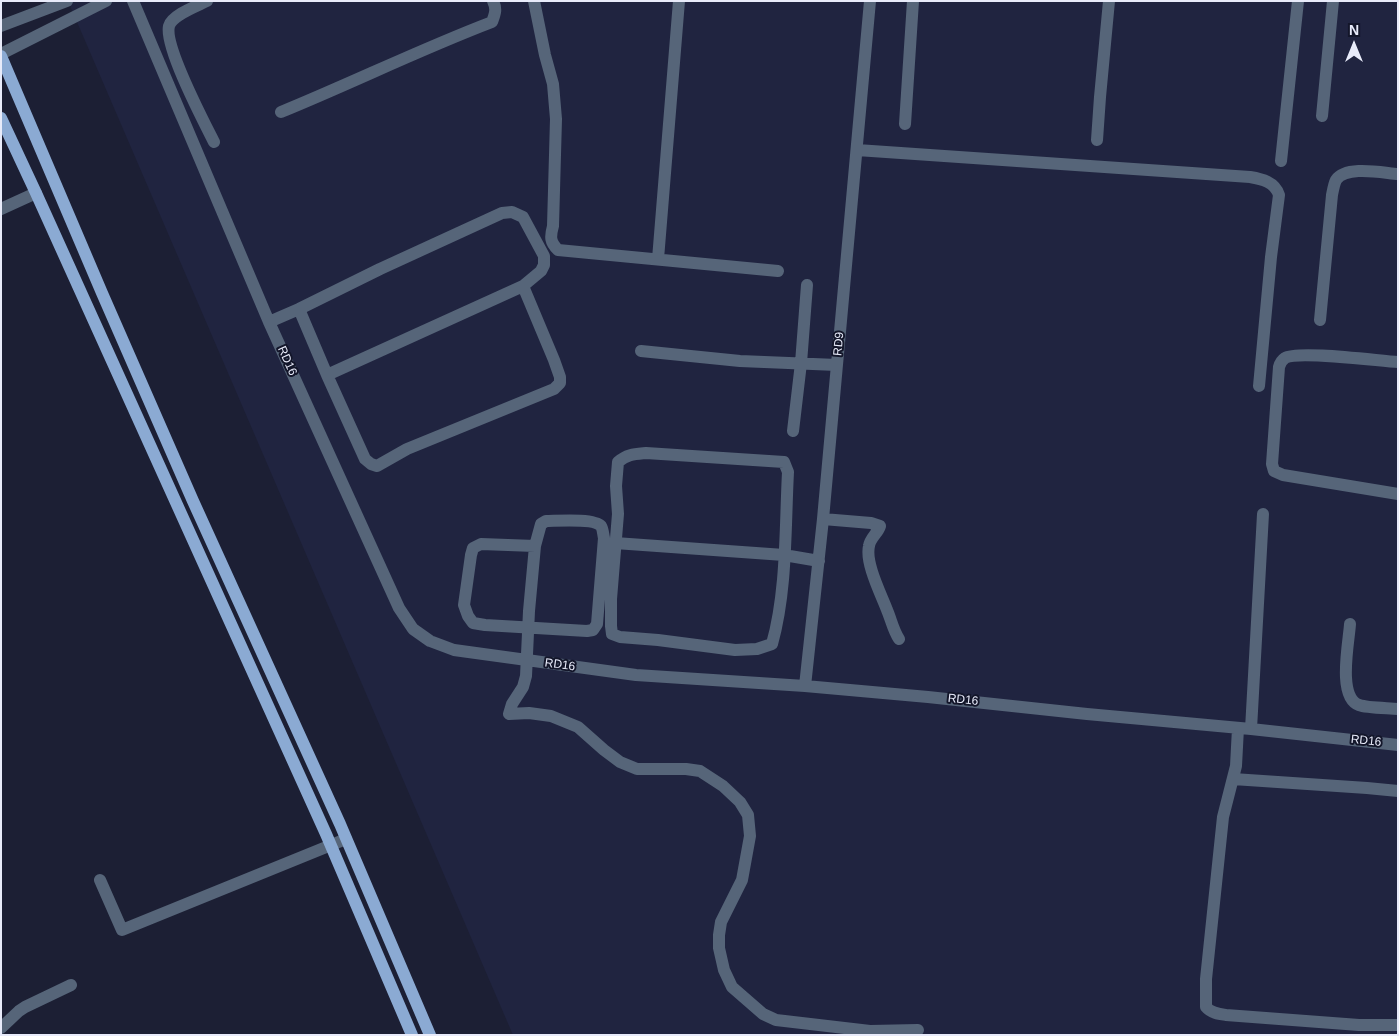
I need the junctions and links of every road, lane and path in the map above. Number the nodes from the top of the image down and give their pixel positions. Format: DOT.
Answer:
graph roads {
  1 [pos="68,1"];
  2 [pos="106,1"];
  3 [pos="133,1"];
  4 [pos="208,1"];
  5 [pos="493,1"];
  6 [pos="534,1"];
  7 [pos="679,1"];
  8 [pos="870,1"];
  9 [pos="914,1"];
  10 [pos="1109,1"];
  11 [pos="1298,1"];
  12 [pos="1333,1"];
  13 [pos="1,26"];
  14 [pos="1,55"];
  15 [pos="281,112"];
  16 [pos="1322,116"];
  17 [pos="1,118"];
  18 [pos="905,124"];
  19 [pos="1097,140"];
  20 [pos="214,142"];
  21 [pos="857,150"];
  22 [pos="1281,161"];
  23 [pos="1398,174"];
  24 [pos="36,193"];
  25 [pos="1,209"];
  26 [pos="658,259"];
  27 [pos="778,271"];
  28 [pos="807,285"];
  29 [pos="523,286"];
  30 [pos="299,309"];
  31 [pos="1320,320"];
  32 [pos="269,322"];
  33 [pos="641,351"];
  34 [pos="1398,362"];
  35 [pos="801,363"];
  36 [pos="837,365"];
  37 [pos="326,375"];
  38 [pos="1259,386"];
  39 [pos="793,431"];
  40 [pos="1398,494"];
  41 [pos="1263,514"];
  42 [pos="824,519"];
  43 [pos="616,543"];
  44 [pos="535,546"];
  45 [pos="784,554"];
  46 [pos="819,561"];
  47 [pos="1350,624"];
  48 [pos="528,627"];
  49 [pos="899,639"];
  50 [pos="527,660"];
  51 [pos="805,686"];
  52 [pos="1398,709"];
  53 [pos="1244,728"];
  54 [pos="1398,745"];
  55 [pos="1233,779"];
  56 [pos="1398,792"];
  57 [pos="346,839"];
  58 [pos="331,845"];
  59 [pos="100,880"];
  60 [pos="71,985"];
  61 [pos="1398,1025"];
  62 [pos="1,1028"];
  63 [pos="918,1030"];
  64 [pos="412,1035"];
  65 [pos="430,1035"];
  1 -- 13 [label="street"];
  2 -- 14 [label="street"];
  3 -- 32 [label="street, RD16"];
  4 -- 20 [label="street"];
  5 -- 15 [label="street"];
  6 -- 26 [label="street"];
  7 -- 26 [label="street"];
  8 -- 21 [label="street, RD9"];
  9 -- 18 [label="street"];
  10 -- 19 [label="street"];
  11 -- 22 [label="street"];
  12 -- 16 [label="street"];
  14 -- 57 [label="main road"];
  17 -- 24 [label="main road"];
  21 -- 36 [label="street, RD9"];
  21 -- 38 [label="street"];
  23 -- 31 [label="street"];
  24 -- 25 [label="street"];
  24 -- 58 [label="main road"];
  26 -- 27 [label="street"];
  28 -- 35 [label="street"];
  29 -- 30 [label="street"];
  29 -- 37 [label="street"];
  29 -- 37 [label="street"];
  30 -- 32 [label="street"];
  30 -- 37 [label="street"];
  32 -- 50 [label="street, RD16"];
  33 -- 35 [label="street"];
  34 -- 40 [label="street"];
  35 -- 36 [label="street"];
  35 -- 39 [label="street"];
  36 -- 42 [label="street, RD9"];
  41 -- 53 [label="street"];
  42 -- 46 [label="street, RD9"];
  42 -- 49 [label="street"];
  43 -- 45 [label="street"];
  43 -- 45 [label="street"];
  43 -- 45 [label="street"];
  44 -- 48 [label="street"];
  44 -- 48 [label="street"];
  44 -- 48 [label="street"];
  45 -- 46 [label="street"];
  46 -- 51 [label="street, RD9"];
  47 -- 52 [label="street"];
  48 -- 50 [label="street"];
  50 -- 51 [label="street, RD16"];
  50 -- 63 [label="street"];
  51 -- 53 [label="street, RD16"];
  53 -- 54 [label="street, RD16"];
  53 -- 55 [label="street"];
  55 -- 56 [label="street"];
  55 -- 61 [label="street"];
  57 -- 58 [label="street"];
  57 -- 65 [label="main road"];
  58 -- 59 [label="street"];
  58 -- 64 [label="main road"];
  60 -- 62 [label="street"];
}
